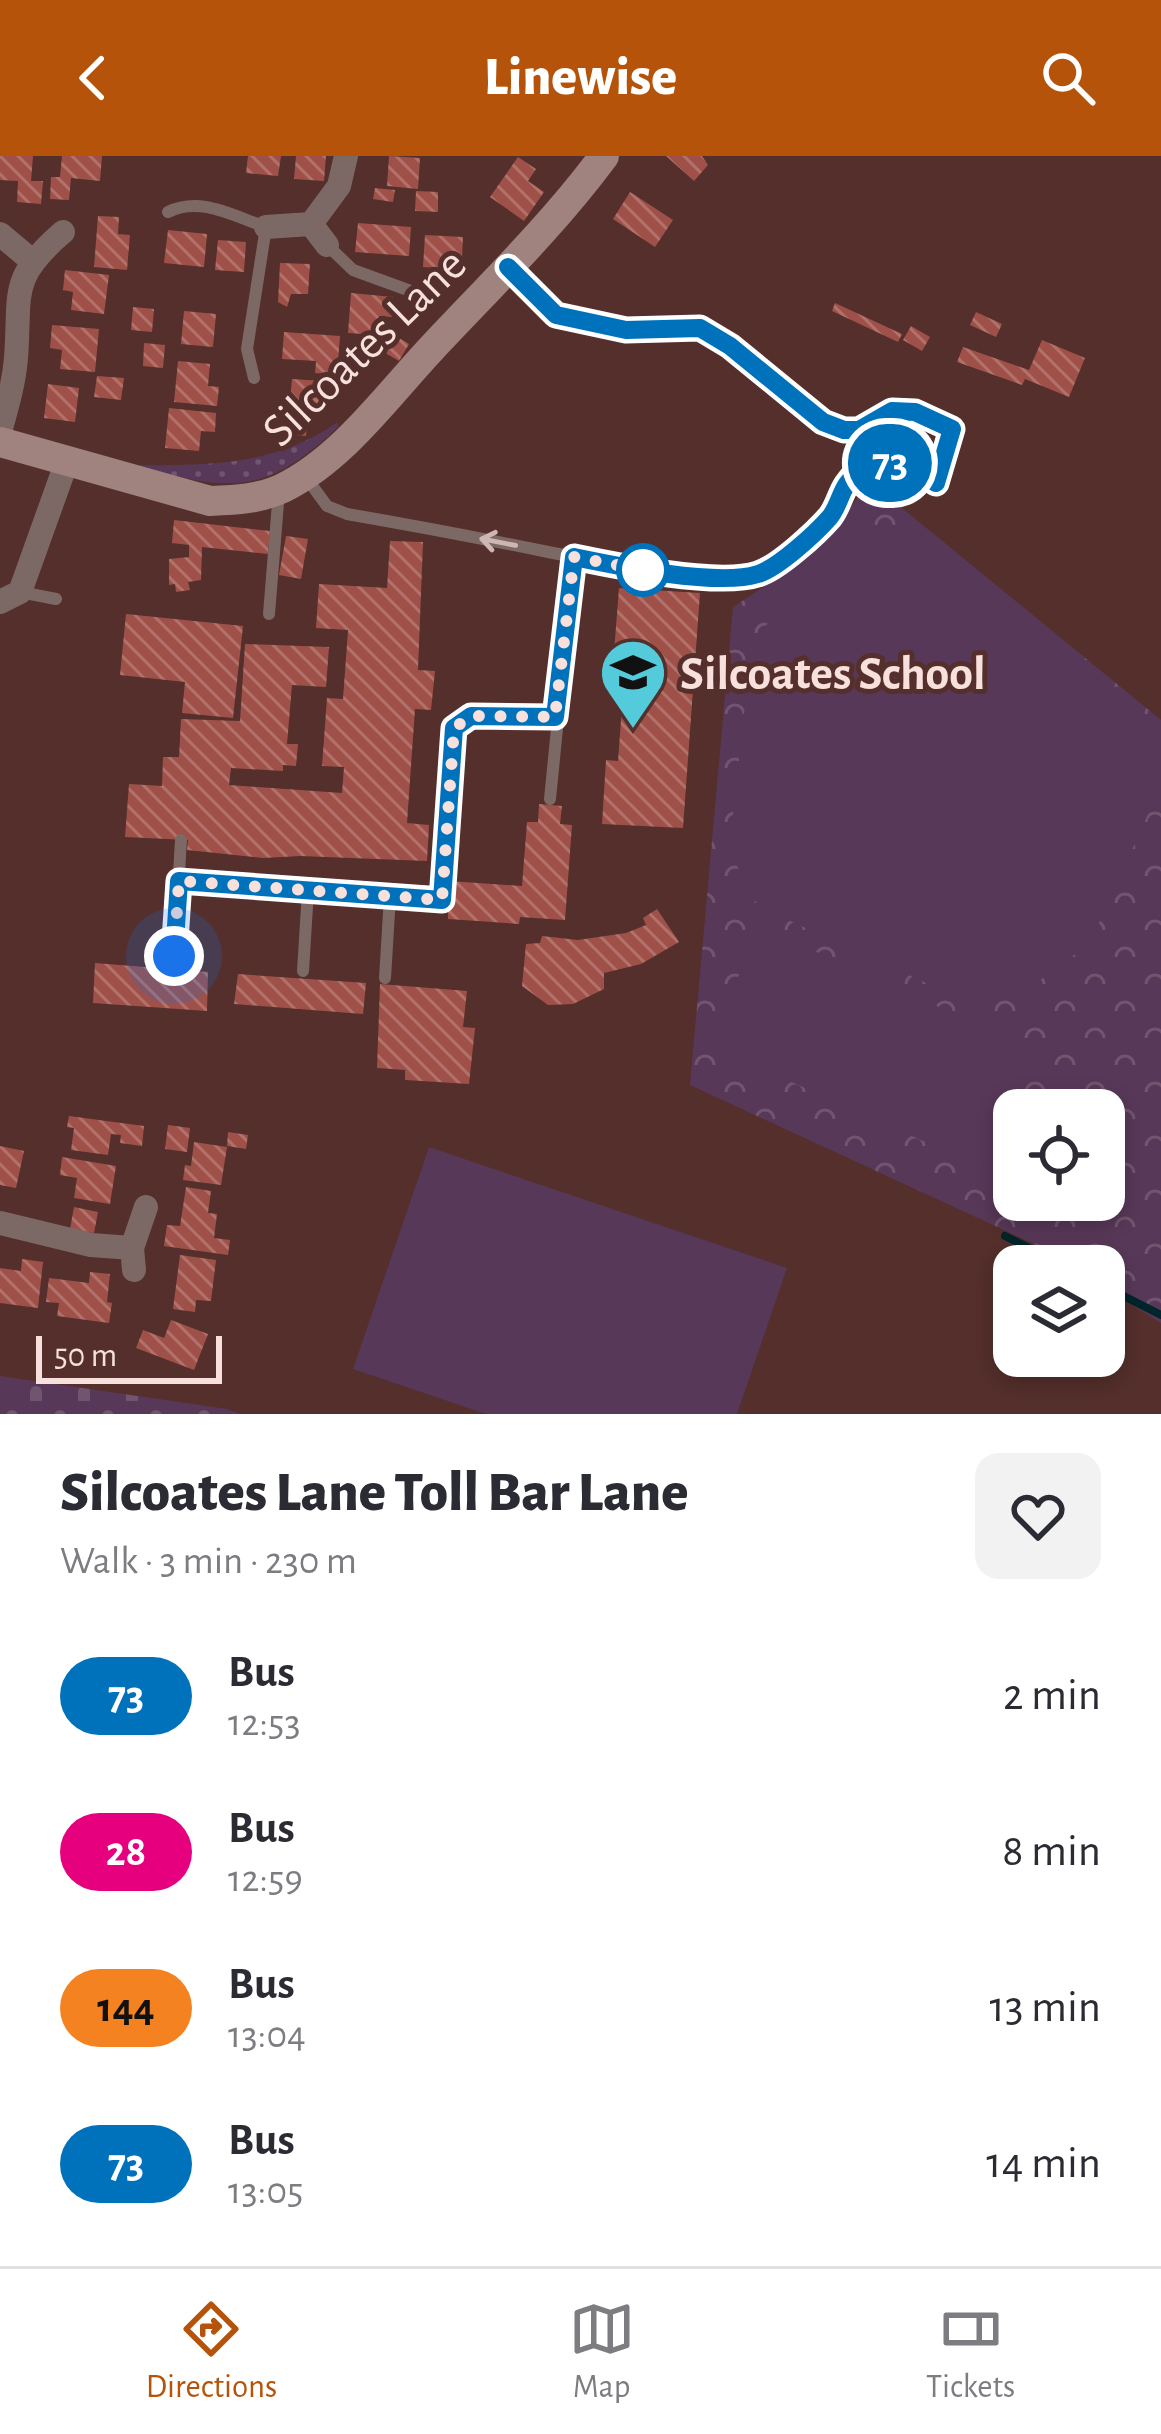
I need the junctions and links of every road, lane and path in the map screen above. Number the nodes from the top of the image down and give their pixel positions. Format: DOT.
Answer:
graph roads {
  1 [pos="346,156"];
  2 [pos="589,162"];
  3 [pos="168,212"];
  4 [pos="266,227"];
  5 [pos="62,232"];
  6 [pos="0,234"];
  7 [pos="319,235"];
  8 [pos="31,260"];
  9 [pos="508,267"];
  10 [pos="427,298"];
  11 [pos="254,378"];
  12 [pos="0,432"];
  13 [pos="0,442"];
  14 [pos="67,460"];
  15 [pos="292,483"];
  16 [pos="574,557"];
  17 [pos="10,597"];
  18 [pos="56,599"];
  19 [pos="269,614"];
  20 [pos="555,717"];
  21 [pos="550,799"];
  22 [pos="182,840"];
  23 [pos="179,881"];
  24 [pos="308,890"];
  25 [pos="390,896"];
  26 [pos="174,956"];
  27 [pos="304,971"];
  28 [pos="385,978"];
  29 [pos="146,1208"];
  30 [pos="0,1223"];
  1 -- 7 [label="street"];
  2 -- 9 [label="street, Silcoates Lane"];
  3 -- 4 [label="lane"];
  4 -- 7 [label="street"];
  4 -- 11 [label="lane"];
  5 -- 8 [label="street"];
  6 -- 8 [label="street"];
  7 -- 10 [label="lane"];
  8 -- 12 [label="street"];
  9 -- 15 [label="street, Silcoates Lane"];
  9 -- 16 [label="lane"];
  13 -- 14 [label="street, Silcoates Lane"];
  14 -- 15 [label="street, Silcoates Lane"];
  14 -- 17 [label="street"];
  16 -- 15 [label="lane, one-way"];
  15 -- 19 [label="lane"];
  16 -- 20 [label="lane"];
  17 -- 18 [label="lane"];
  20 -- 21 [label="lane"];
  20 -- 25 [label="lane"];
  22 -- 23 [label="lane"];
  23 -- 24 [label="lane"];
  23 -- 26 [label="lane"];
  24 -- 25 [label="lane"];
  24 -- 27 [label="lane"];
  25 -- 28 [label="lane"];
  29 -- 30 [label="street"];
}
